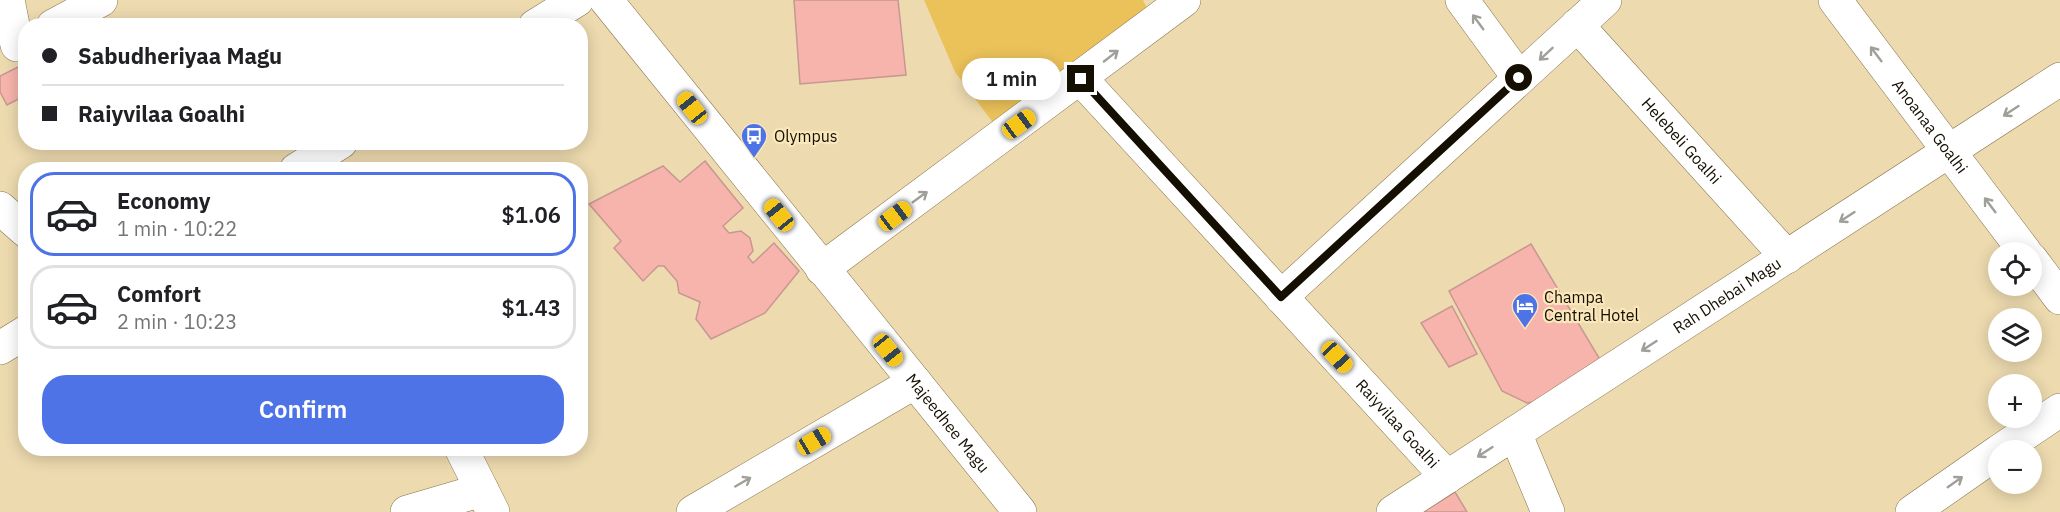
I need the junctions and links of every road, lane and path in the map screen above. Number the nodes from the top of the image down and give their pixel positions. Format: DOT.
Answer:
graph roads {
  1 [pos="8,0"];
  2 [pos="101,0"];
  3 [pos="577,0"];
  4 [pos="606,0"];
  5 [pos="1184,0"];
  6 [pos="1462,0"];
  7 [pos="1605,0"];
  8 [pos="1835,0"];
  9 [pos="1148,11"];
  10 [pos="68,18"];
  11 [pos="548,18"];
  12 [pos="1577,25"];
  13 [pos="14,46"];
  14 [pos="1519,78"];
  15 [pos="1081,79"];
  16 [pos="2060,79"];
  17 [pos="330,150"];
  18 [pos="1949,151"];
  19 [pos="314,162"];
  20 [pos="0,208"];
  21 [pos="18,224"];
  22 [pos="2017,242"];
  23 [pos="1786,257"];
  24 [pos="822,269"];
  25 [pos="2042,274"];
  26 [pos="1281,297"];
  27 [pos="2060,298"];
  28 [pos="18,337"];
  29 [pos="0,348"];
  30 [pos="915,382"];
  31 [pos="2060,410"];
  32 [pos="1515,433"];
  33 [pos="2016,440"];
  34 [pos="464,456"];
  35 [pos="1988,459"];
  36 [pos="1447,477"];
  37 [pos="487,501"];
  38 [pos="407,512"];
  39 [pos="693,512"];
  40 [pos="1020,512"];
  41 [pos="1393,512"];
  42 [pos="1548,512"];
  43 [pos="1912,512"];
  1 -- 13 [label="street"];
  2 -- 10 [label="street"];
  3 -- 11 [label="street"];
  4 -- 24 [label="street, Majeedhee Magu"];
  5 -- 9 [label="street"];
  14 -- 6 [label="street, one-way"];
  7 -- 12 [label="street"];
  18 -- 8 [label="street, Anoanaa Goalhi, one-way"];
  15 -- 9 [label="street, one-way"];
  12 -- 14 [label="street, one-way"];
  12 -- 23 [label="street, Helebeli Goalhi"];
  14 -- 26 [label="street"];
  24 -- 15 [label="street, one-way"];
  15 -- 26 [label="street, Raiyvilaa Goalhi"];
  16 -- 18 [label="street, Rah Dhebai Magu, one-way"];
  17 -- 19 [label="street"];
  22 -- 18 [label="street, Anoanaa Goalhi, one-way"];
  18 -- 23 [label="street, Rah Dhebai Magu, one-way"];
  20 -- 21 [label="street"];
  23 -- 32 [label="street, Rah Dhebai Magu, one-way"];
  24 -- 30 [label="street, Majeedhee Magu"];
  25 -- 27 [label="street"];
  26 -- 36 [label="street, Raiyvilaa Goalhi"];
  28 -- 29 [label="street"];
  39 -- 30 [label="street, one-way"];
  30 -- 40 [label="street, Majeedhee Magu"];
  31 -- 33 [label="street"];
  32 -- 36 [label="street, Rah Dhebai Magu, one-way"];
  32 -- 42 [label="street"];
  34 -- 37 [label="street"];
  43 -- 35 [label="street, one-way"];
  36 -- 41 [label="street, Rah Dhebai Magu"];
  37 -- 38 [label="street"];
}
